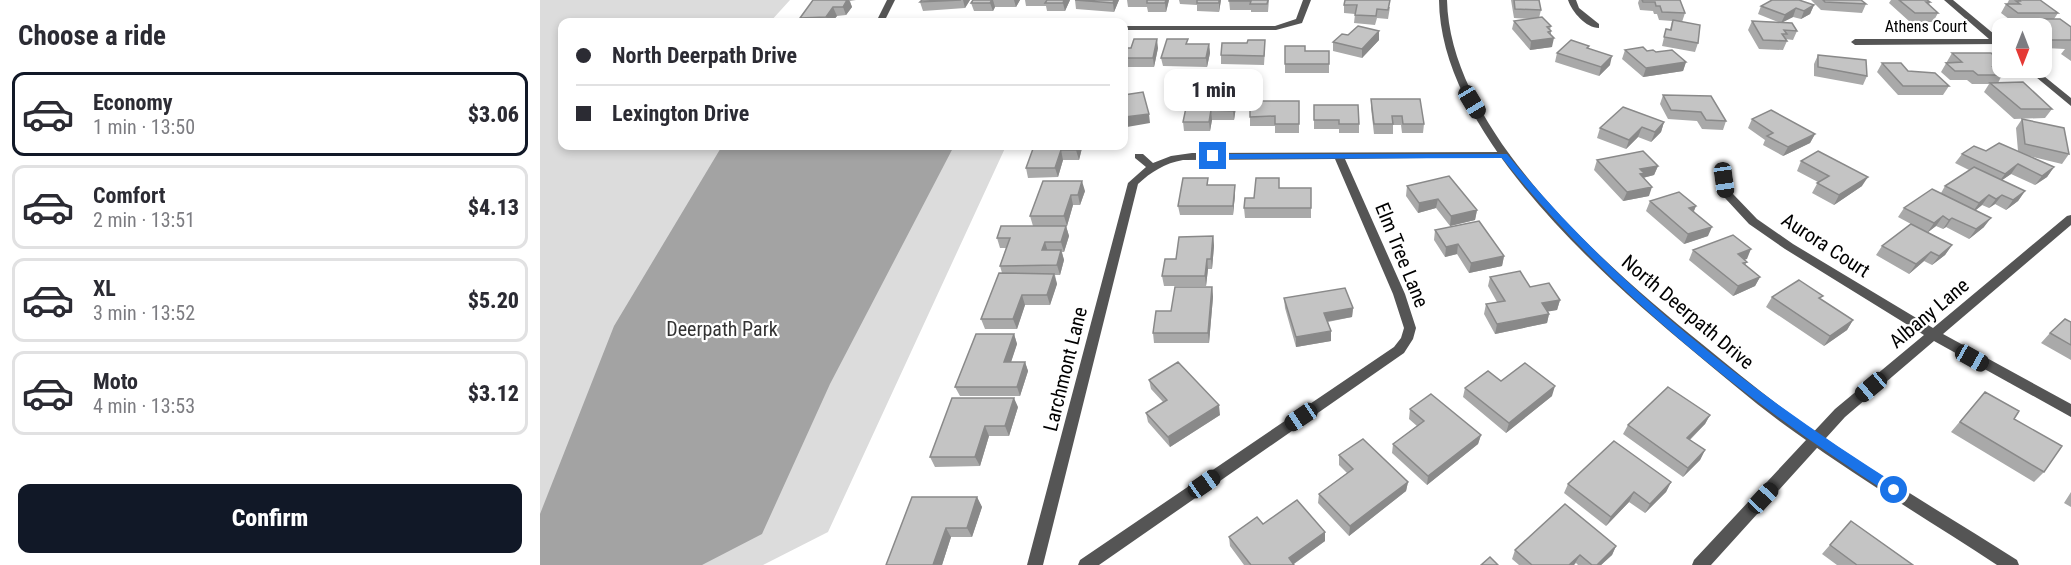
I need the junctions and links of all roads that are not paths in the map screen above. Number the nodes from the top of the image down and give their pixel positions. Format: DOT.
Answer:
graph roads {
  1 [pos="891,0"];
  2 [pos="1307,0"];
  3 [pos="1443,0"];
  4 [pos="1572,0"];
  5 [pos="1948,0"];
  6 [pos="882,18"];
  7 [pos="1596,26"];
  8 [pos="1128,28"];
  9 [pos="1992,36"];
  10 [pos="1855,42"];
  11 [pos="1992,43"];
  12 [pos="2041,78"];
  13 [pos="2071,103"];
  14 [pos="1504,155"];
  15 [pos="1139,156"];
  16 [pos="1340,157"];
  17 [pos="1151,166"];
  18 [pos="1723,168"];
  19 [pos="2071,219"];
  20 [pos="1934,334"];
  21 [pos="2071,411"];
  22 [pos="1816,440"];
  23 [pos="1035,565"];
  24 [pos="1086,565"];
  25 [pos="1700,565"];
  26 [pos="2011,565"];
  1 -- 6 [label="street"];
  2 -- 8 [label="street"];
  3 -- 14 [label="street, North Deerpath Drive"];
  4 -- 7 [label="street"];
  5 -- 9 [label="street"];
  10 -- 11 [label="street, Athens Court"];
  12 -- 13 [label="street"];
  14 -- 16 [label="street"];
  14 -- 22 [label="street, North Deerpath Drive"];
  15 -- 17 [label="street"];
  16 -- 17 [label="street"];
  16 -- 24 [label="street, Elm Tree Lane"];
  17 -- 23 [label="street, Larchmont Lane"];
  18 -- 20 [label="street, Aurora Court"];
  19 -- 20 [label="street, Albany Lane"];
  20 -- 21 [label="street, Aurora Court"];
  20 -- 22 [label="street, Albany Lane"];
  22 -- 25 [label="street, Albany Lane"];
  22 -- 26 [label="street, North Deerpath Drive"];
}
